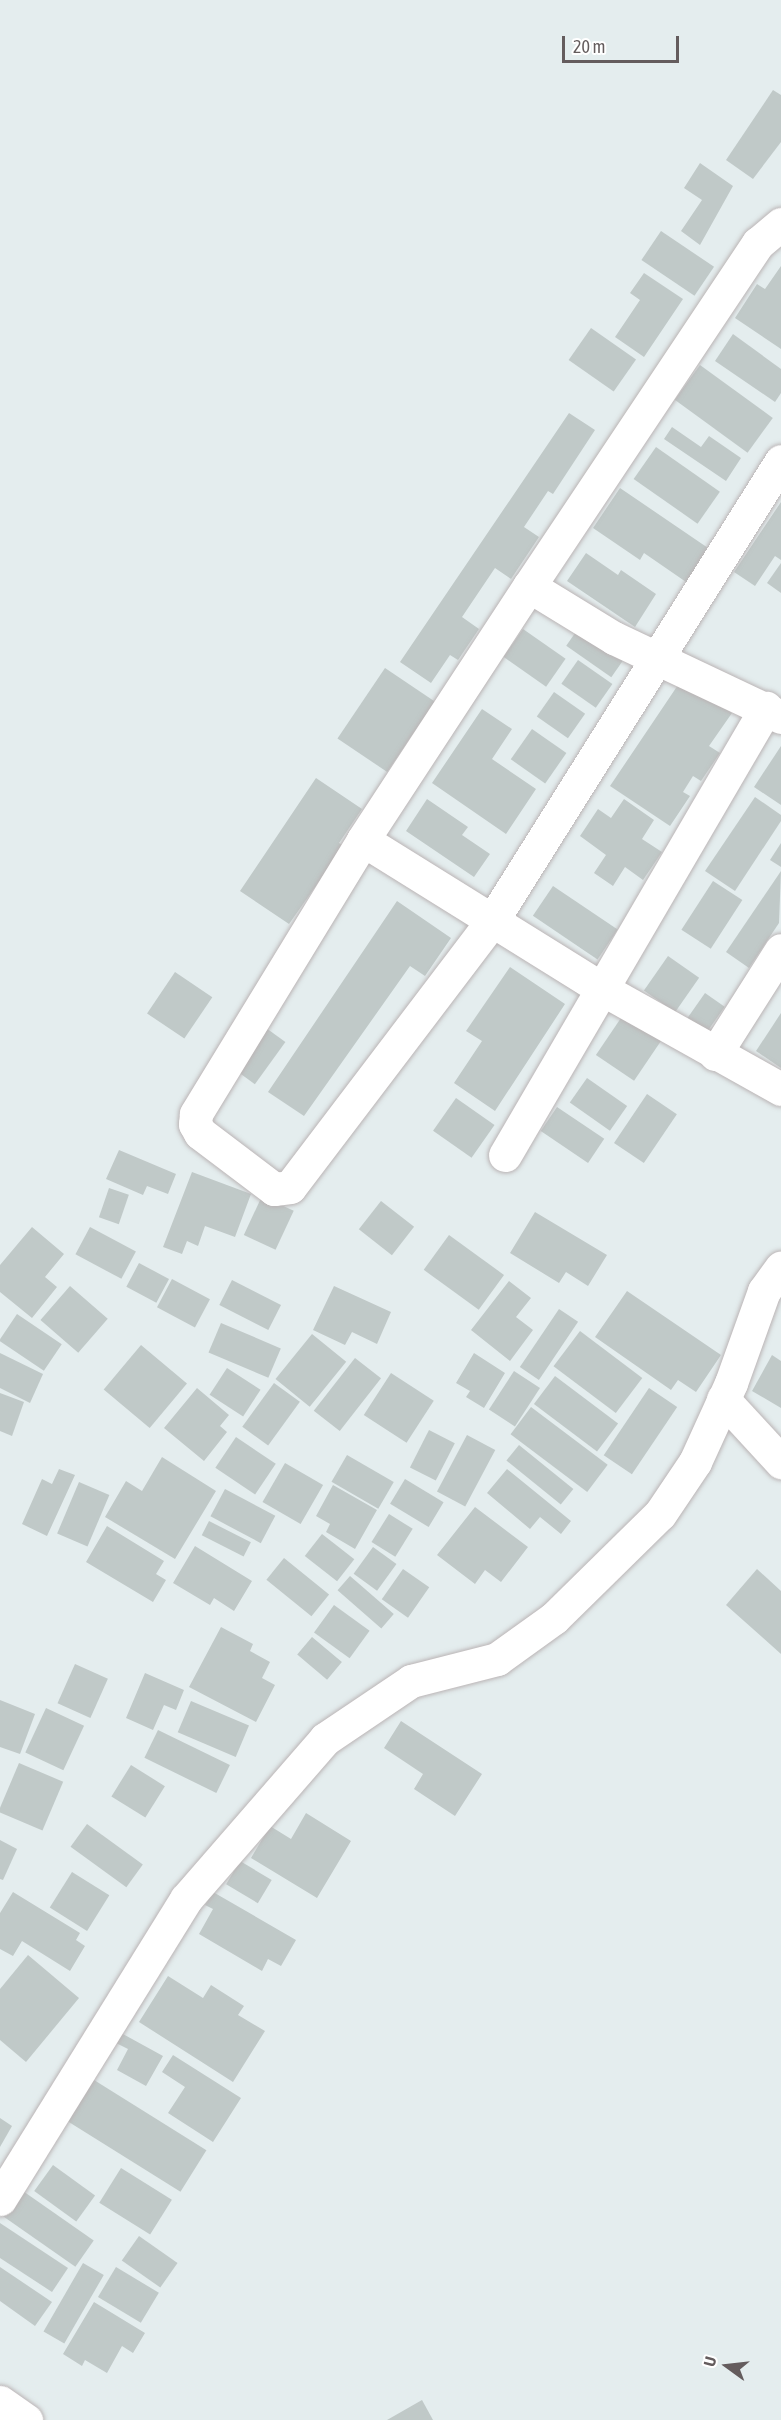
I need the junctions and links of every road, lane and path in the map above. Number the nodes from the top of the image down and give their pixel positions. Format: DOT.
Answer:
graph roads {
  1 [pos="781,225"];
  2 [pos="781,461"];
  3 [pos="529,586"];
  4 [pos="660,658"];
  5 [pos="774,712"];
  6 [pos="363,840"];
  7 [pos="492,921"];
  8 [pos="781,951"];
  9 [pos="602,989"];
  10 [pos="715,1054"];
  11 [pos="781,1089"];
  12 [pos="505,1155"];
  13 [pos="781,1268"];
  14 [pos="723,1399"];
  15 [pos="781,1462"];
  16 [pos="0,2199"];
  17 [pos="0,2402"];
  18 [pos="26,2420"];
  1 -- 3 [label="street"];
  2 -- 4 [label="street"];
  3 -- 4 [label="street"];
  3 -- 6 [label="street"];
  4 -- 5 [label="street"];
  4 -- 7 [label="street"];
  5 -- 9 [label="street"];
  6 -- 7 [label="street"];
  6 -- 7 [label="street"];
  7 -- 9 [label="street"];
  8 -- 10 [label="street"];
  9 -- 10 [label="street"];
  9 -- 12 [label="street"];
  10 -- 11 [label="street"];
  13 -- 14 [label="street"];
  14 -- 15 [label="street"];
  14 -- 16 [label="street"];
  17 -- 18 [label="street"];
}
